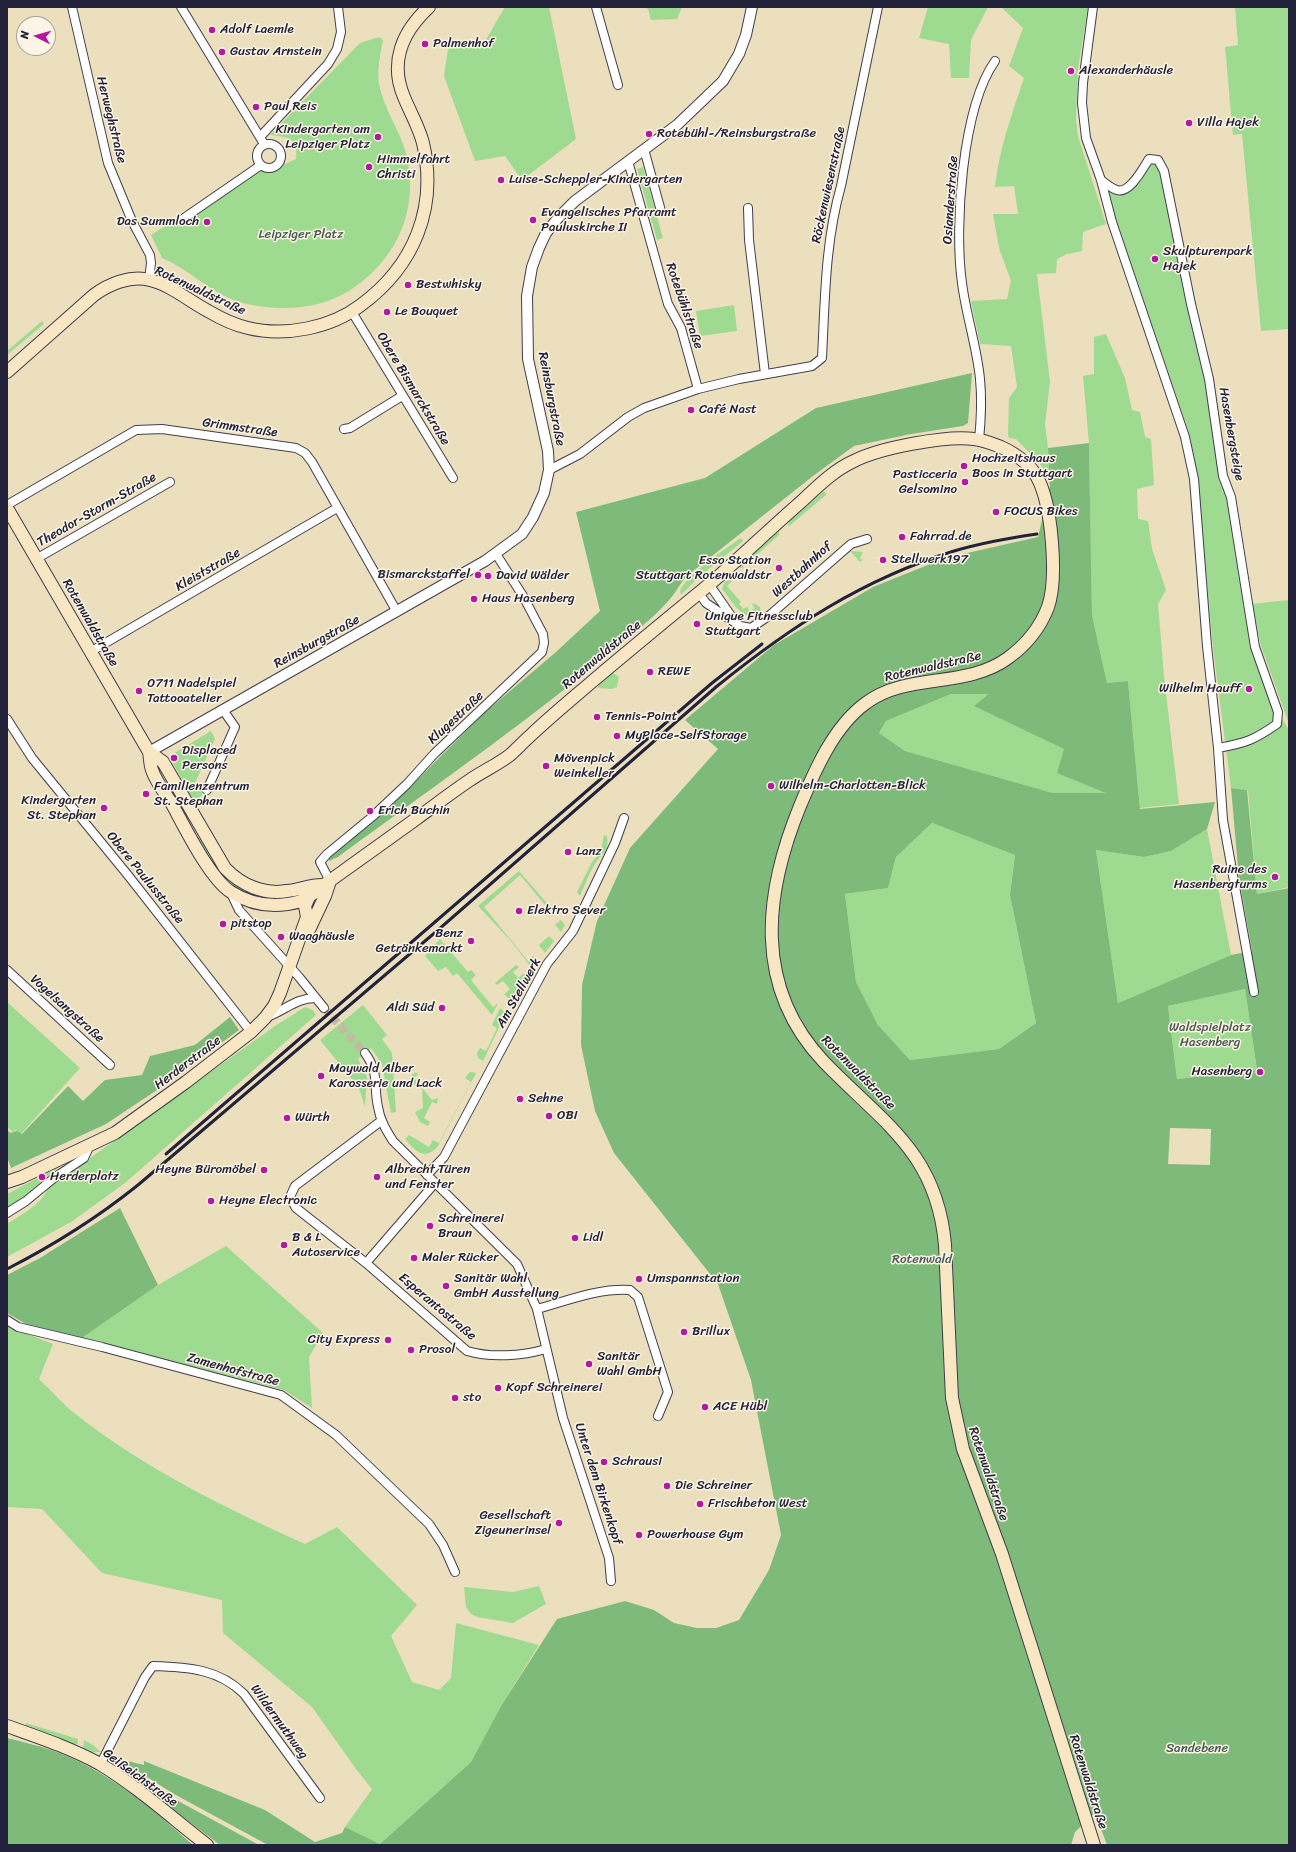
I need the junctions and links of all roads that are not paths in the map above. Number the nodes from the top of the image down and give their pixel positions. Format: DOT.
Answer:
graph roads {
  1 [pos="72,7"];
  2 [pos="181,7"];
  3 [pos="338,7"];
  4 [pos="429,7"];
  5 [pos="596,7"];
  6 [pos="752,7"];
  7 [pos="878,7"];
  8 [pos="1093,7"];
  9 [pos="995,61"];
  10 [pos="618,85"];
  11 [pos="262,141"];
  12 [pos="644,148"];
  13 [pos="628,161"];
  14 [pos="261,165"];
  15 [pos="1101,180"];
  16 [pos="748,208"];
  17 [pos="661,211"];
  18 [pos="184,218"];
  19 [pos="149,280"];
  20 [pos="352,312"];
  21 [pos="7,372"];
  22 [pos="765,374"];
  23 [pos="698,389"];
  24 [pos="402,396"];
  25 [pos="344,429"];
  26 [pos="979,440"];
  27 [pos="549,470"];
  28 [pos="453,478"];
  29 [pos="170,482"];
  30 [pos="7,506"];
  31 [pos="337,508"];
  32 [pos="867,539"];
  33 [pos="496,554"];
  34 [pos="36,559"];
  35 [pos="709,584"];
  36 [pos="699,593"];
  37 [pos="397,612"];
  38 [pos="735,621"];
  39 [pos="90,652"];
  40 [pos="223,710"];
  41 [pos="7,719"];
  42 [pos="1218,748"];
  43 [pos="149,752"];
  44 [pos="207,790"];
  45 [pos="624,818"];
  46 [pos="204,832"];
  47 [pos="192,841"];
  48 [pos="327,883"];
  49 [pos="230,891"];
  50 [pos="286,892"];
  51 [pos="305,901"];
  52 [pos="298,943"];
  53 [pos="290,966"];
  54 [pos="7,970"];
  55 [pos="1254,992"];
  56 [pos="315,998"];
  57 [pos="324,1008"];
  58 [pos="265,1018"];
  59 [pos="251,1032"];
  60 [pos="365,1053"];
  61 [pos="110,1065"];
  62 [pos="381,1121"];
  63 [pos="90,1146"];
  64 [pos="427,1175"];
  65 [pos="7,1182"];
  66 [pos="435,1183"];
  67 [pos="7,1213"];
  68 [pos="366,1263"];
  69 [pos="537,1309"];
  70 [pos="7,1320"];
  71 [pos="546,1349"];
  72 [pos="658,1416"];
  73 [pos="455,1572"];
  74 [pos="611,1581"];
  75 [pos="7,1726"];
  76 [pos="100,1765"];
  77 [pos="320,1798"];
  78 [pos="207,1845"];
  79 [pos="1094,1845"];
  1 -- 19 [label="street, Herweghstraße"];
  2 -- 11 [label="street"];
  3 -- 11 [label="street"];
  4 -- 20 [label="main road, Rotenwaldstraße"];
  5 -- 10 [label="street"];
  6 -- 12 [label="street, Reinsburgstraße"];
  7 -- 22 [label="street, Röckenwiesenstraße"];
  8 -- 15 [label="street"];
  9 -- 26 [label="street, Osianderstraße"];
  11 -- 14 [label="street"];
  11 -- 14 [label="street"];
  12 -- 13 [label="street, Reinsburgstraße"];
  12 -- 17 [label="street"];
  13 -- 23 [label="street, Rotebühlstraße"];
  13 -- 27 [label="street, Reinsburgstraße"];
  14 -- 18 [label="street"];
  15 -- 42 [label="street"];
  15 -- 42 [label="street, Hasenbergsteige"];
  16 -- 22 [label="street"];
  19 -- 20 [label="main road, Rotenwaldstraße"];
  19 -- 21 [label="main road, Rotenwaldstraße"];
  20 -- 24 [label="street, Obere Bismarckstraße"];
  22 -- 23 [label="street, Röckenwiesenstraße"];
  23 -- 27 [label="street, Röckenwiesenstraße"];
  24 -- 25 [label="street"];
  24 -- 28 [label="street, Obere Bismarckstraße"];
  26 -- 35 [label="main road, Rotenwaldstraße"];
  26 -- 79 [label="main road, Rotenwaldstraße"];
  27 -- 33 [label="street, Reinsburgstraße"];
  29 -- 34 [label="street, Theodor-Storm-Straße"];
  30 -- 31 [label="street, Grimmstraße"];
  30 -- 34 [label="main road, Rotenwaldstraße"];
  31 -- 37 [label="street, Grimmstraße"];
  31 -- 39 [label="street, Kleiststraße"];
  32 -- 38 [label="street, Westbahnhof"];
  33 -- 37 [label="street, Reinsburgstraße"];
  33 -- 48 [label="street, Klugestraße"];
  34 -- 39 [label="main road, Rotenwaldstraße"];
  35 -- 36 [label="main road, Rotenwaldstraße"];
  35 -- 38 [label="street"];
  36 -- 38 [label="street, Westbahnhof"];
  36 -- 48 [label="main road, Rotenwaldstraße"];
  37 -- 40 [label="street, Reinsburgstraße"];
  39 -- 43 [label="main road, Rotenwaldstraße"];
  40 -- 43 [label="street, Reinsburgstraße"];
  40 -- 44 [label="street"];
  41 -- 59 [label="street, Obere Paulusstraße"];
  42 -- 55 [label="street"];
  43 -- 46 [label="main road, Rotenwaldstraße"];
  43 -- 47 [label="main road, Rotenwaldstraße"];
  45 -- 64 [label="street, Am Stellwerk"];
  46 -- 47 [label="main road"];
  46 -- 50 [label="main road, Rotenwaldstraße"];
  47 -- 49 [label="main road, Rotenwaldstraße"];
  48 -- 50 [label="main road, Rotenwaldstraße"];
  48 -- 51 [label="main road, Rotenwaldstraße"];
  48 -- 52 [label="main road"];
  49 -- 51 [label="main road, Rotenwaldstraße"];
  49 -- 53 [label="street, Rotenwaldstraße"];
  50 -- 51 [label="main road"];
  51 -- 52 [label="main road, Herderstraße"];
  52 -- 53 [label="main road, Herderstraße"];
  53 -- 56 [label="street"];
  53 -- 58 [label="main road, Herderstraße"];
  54 -- 61 [label="street, Vogelsangstraße"];
  56 -- 57 [label="street"];
  56 -- 58 [label="street"];
  58 -- 59 [label="main road, Herderstraße"];
  59 -- 63 [label="main road, Herderstraße"];
  60 -- 62 [label="street, Unter dem Birkenkopf"];
  62 -- 64 [label="street, Unter dem Birkenkopf"];
  62 -- 68 [label="street, Esperantostraße"];
  63 -- 65 [label="main road, Herderstraße"];
  63 -- 67 [label="street"];
  64 -- 66 [label="street, Unter dem Birkenkopf"];
  66 -- 68 [label="street"];
  66 -- 69 [label="street, Unter dem Birkenkopf"];
  68 -- 71 [label="street, Esperantostraße"];
  69 -- 71 [label="street, Unter dem Birkenkopf"];
  69 -- 72 [label="street"];
  70 -- 73 [label="street, Zamenhofstraße"];
  71 -- 74 [label="street, Unter dem Birkenkopf"];
  75 -- 76 [label="main road, Geißeichstraße"];
  76 -- 77 [label="street, Wildermuthweg"];
  76 -- 78 [label="main road, Geißeichstraße"];
}
